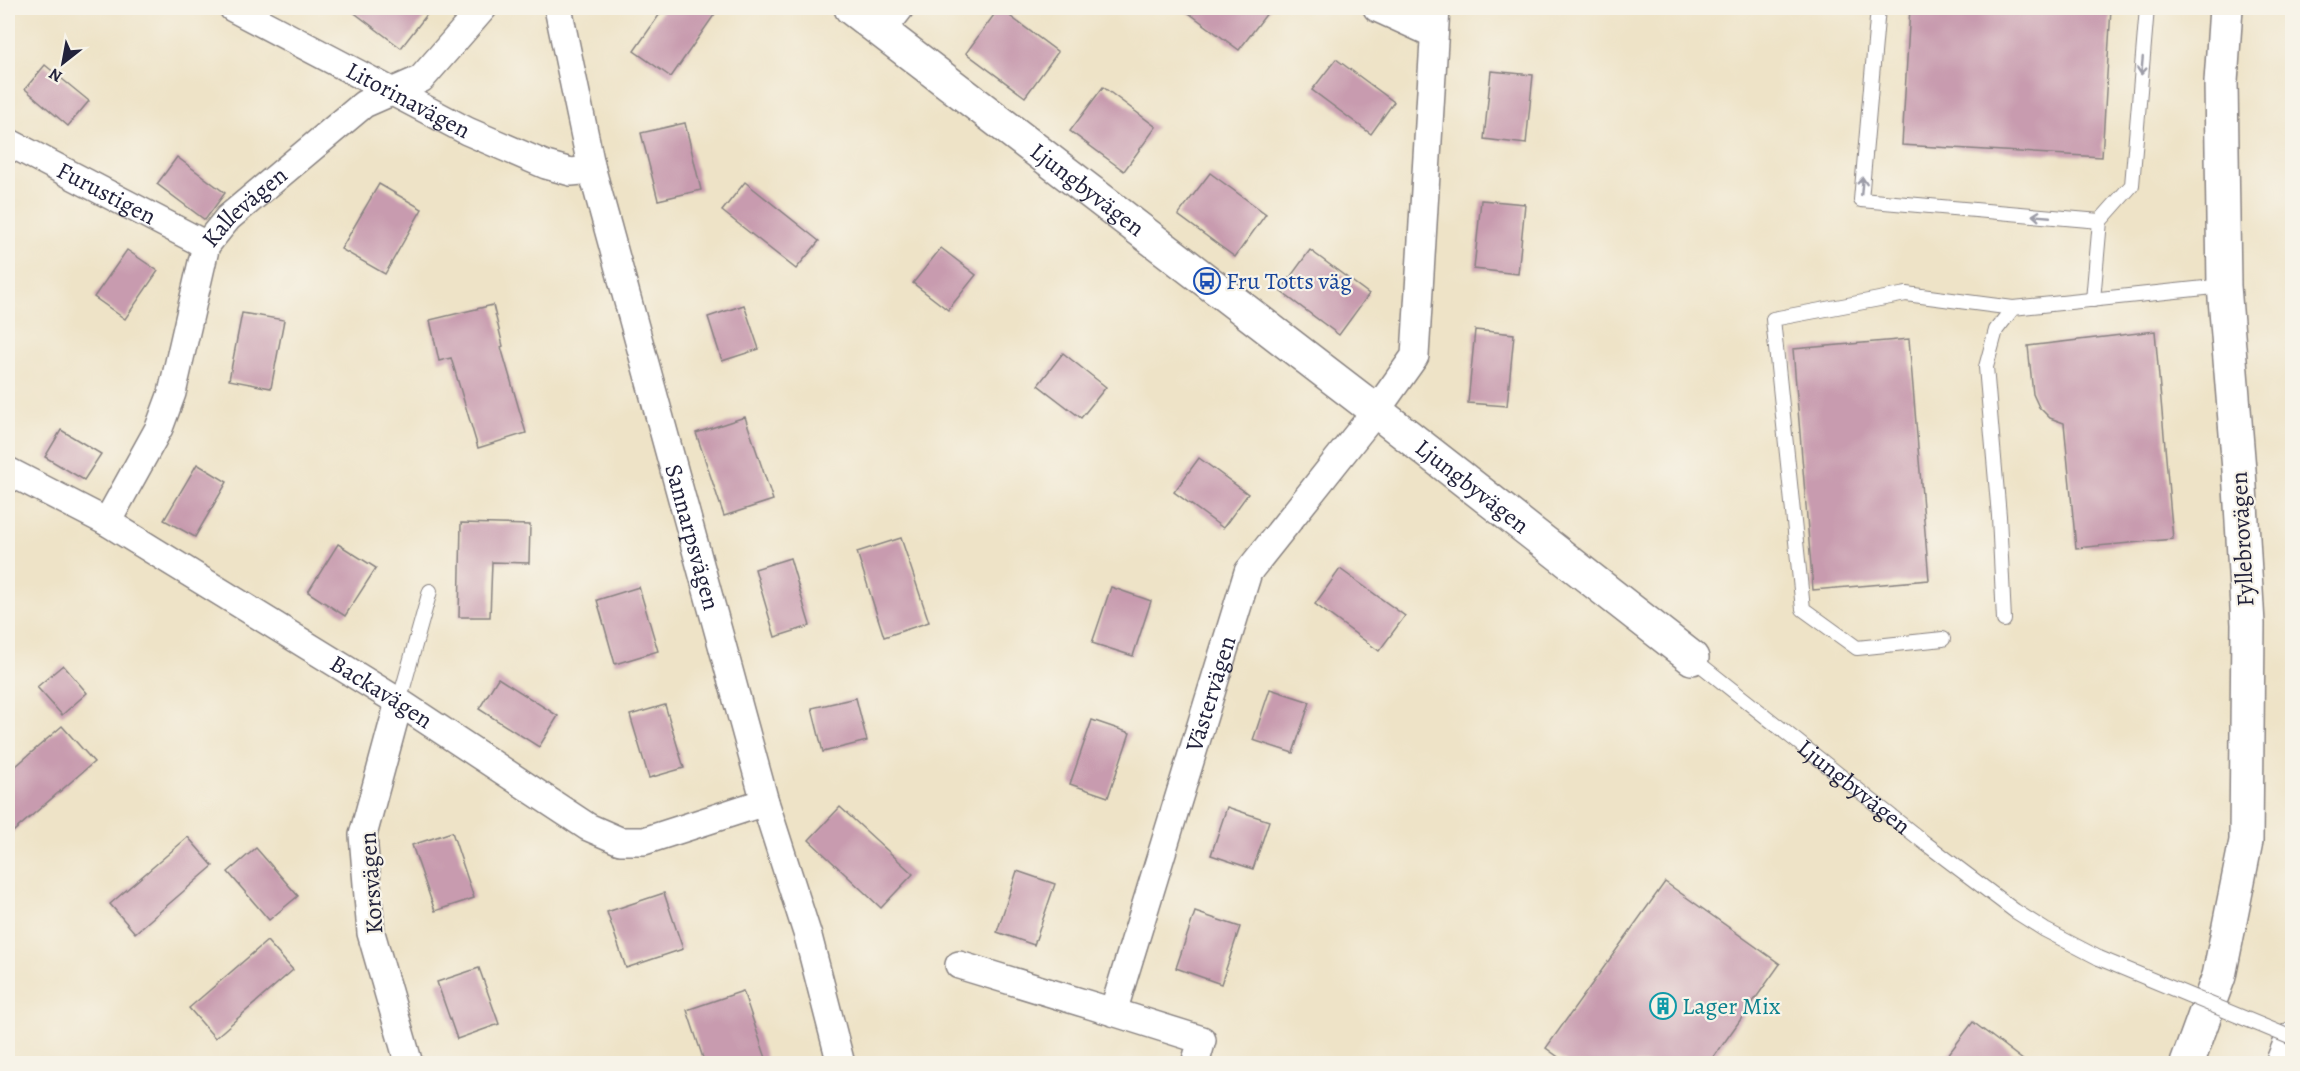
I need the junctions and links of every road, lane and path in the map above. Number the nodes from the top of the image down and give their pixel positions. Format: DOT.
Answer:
graph roads {
  1 [pos="232,8"];
  2 [pos="483,8"];
  3 [pos="558,8"];
  4 [pos="851,8"];
  5 [pos="1377,8"];
  6 [pos="1878,8"];
  7 [pos="2147,8"];
  8 [pos="2226,8"];
  9 [pos="891,19"];
  10 [pos="1435,21"];
  11 [pos="392,93"];
  12 [pos="8,142"];
  13 [pos="592,170"];
  14 [pos="2100,221"];
  15 [pos="206,245"];
  16 [pos="2224,286"];
  17 [pos="2093,300"];
  18 [pos="2013,308"];
  19 [pos="1376,411"];
  20 [pos="8,471"];
  21 [pos="107,522"];
  22 [pos="430,591"];
  23 [pos="2004,620"];
  24 [pos="1943,639"];
  25 [pos="1692,658"];
  26 [pos="399,702"];
  27 [pos="765,802"];
  28 [pos="958,965"];
  29 [pos="1113,1012"];
  30 [pos="2292,1039"];
  31 [pos="409,1064"];
  32 [pos="841,1064"];
  33 [pos="1195,1064"];
  34 [pos="2187,1064"];
  35 [pos="2282,1064"];
  1 -- 11 [label="street, Litorinavägen"];
  2 -- 11 [label="street, Kallevägen"];
  3 -- 13 [label="street, Sannarpsvägen"];
  4 -- 9 [label="main road, Ljungbyvägen"];
  5 -- 10 [label="street"];
  14 -- 6 [label="lane, one-way"];
  7 -- 14 [label="lane, one-way"];
  8 -- 16 [label="main road, Fyllebrovägen"];
  9 -- 19 [label="main road, Ljungbyvägen"];
  10 -- 19 [label="street"];
  11 -- 13 [label="street, Litorinavägen"];
  11 -- 15 [label="street, Kallevägen"];
  12 -- 15 [label="street, Furustigen"];
  13 -- 27 [label="street, Sannarpsvägen"];
  14 -- 17 [label="lane"];
  15 -- 21 [label="street, Kallevägen"];
  16 -- 17 [label="lane"];
  16 -- 34 [label="main road, Fyllebrovägen"];
  17 -- 18 [label="lane"];
  18 -- 23 [label="lane"];
  18 -- 24 [label="lane"];
  19 -- 25 [label="main road, Ljungbyvägen"];
  19 -- 29 [label="street, Västervägen"];
  20 -- 21 [label="street, Backavägen"];
  21 -- 26 [label="street, Backavägen"];
  22 -- 26 [label="lane"];
  25 -- 30 [label="lane, Ljungbyvägen, bridge"];
  26 -- 27 [label="street, Backavägen"];
  26 -- 31 [label="street, Korsvägen"];
  27 -- 32 [label="street, Sannarpsvägen"];
  28 -- 29 [label="street"];
  29 -- 33 [label="street"];
  30 -- 35 [label="main road"];
}
